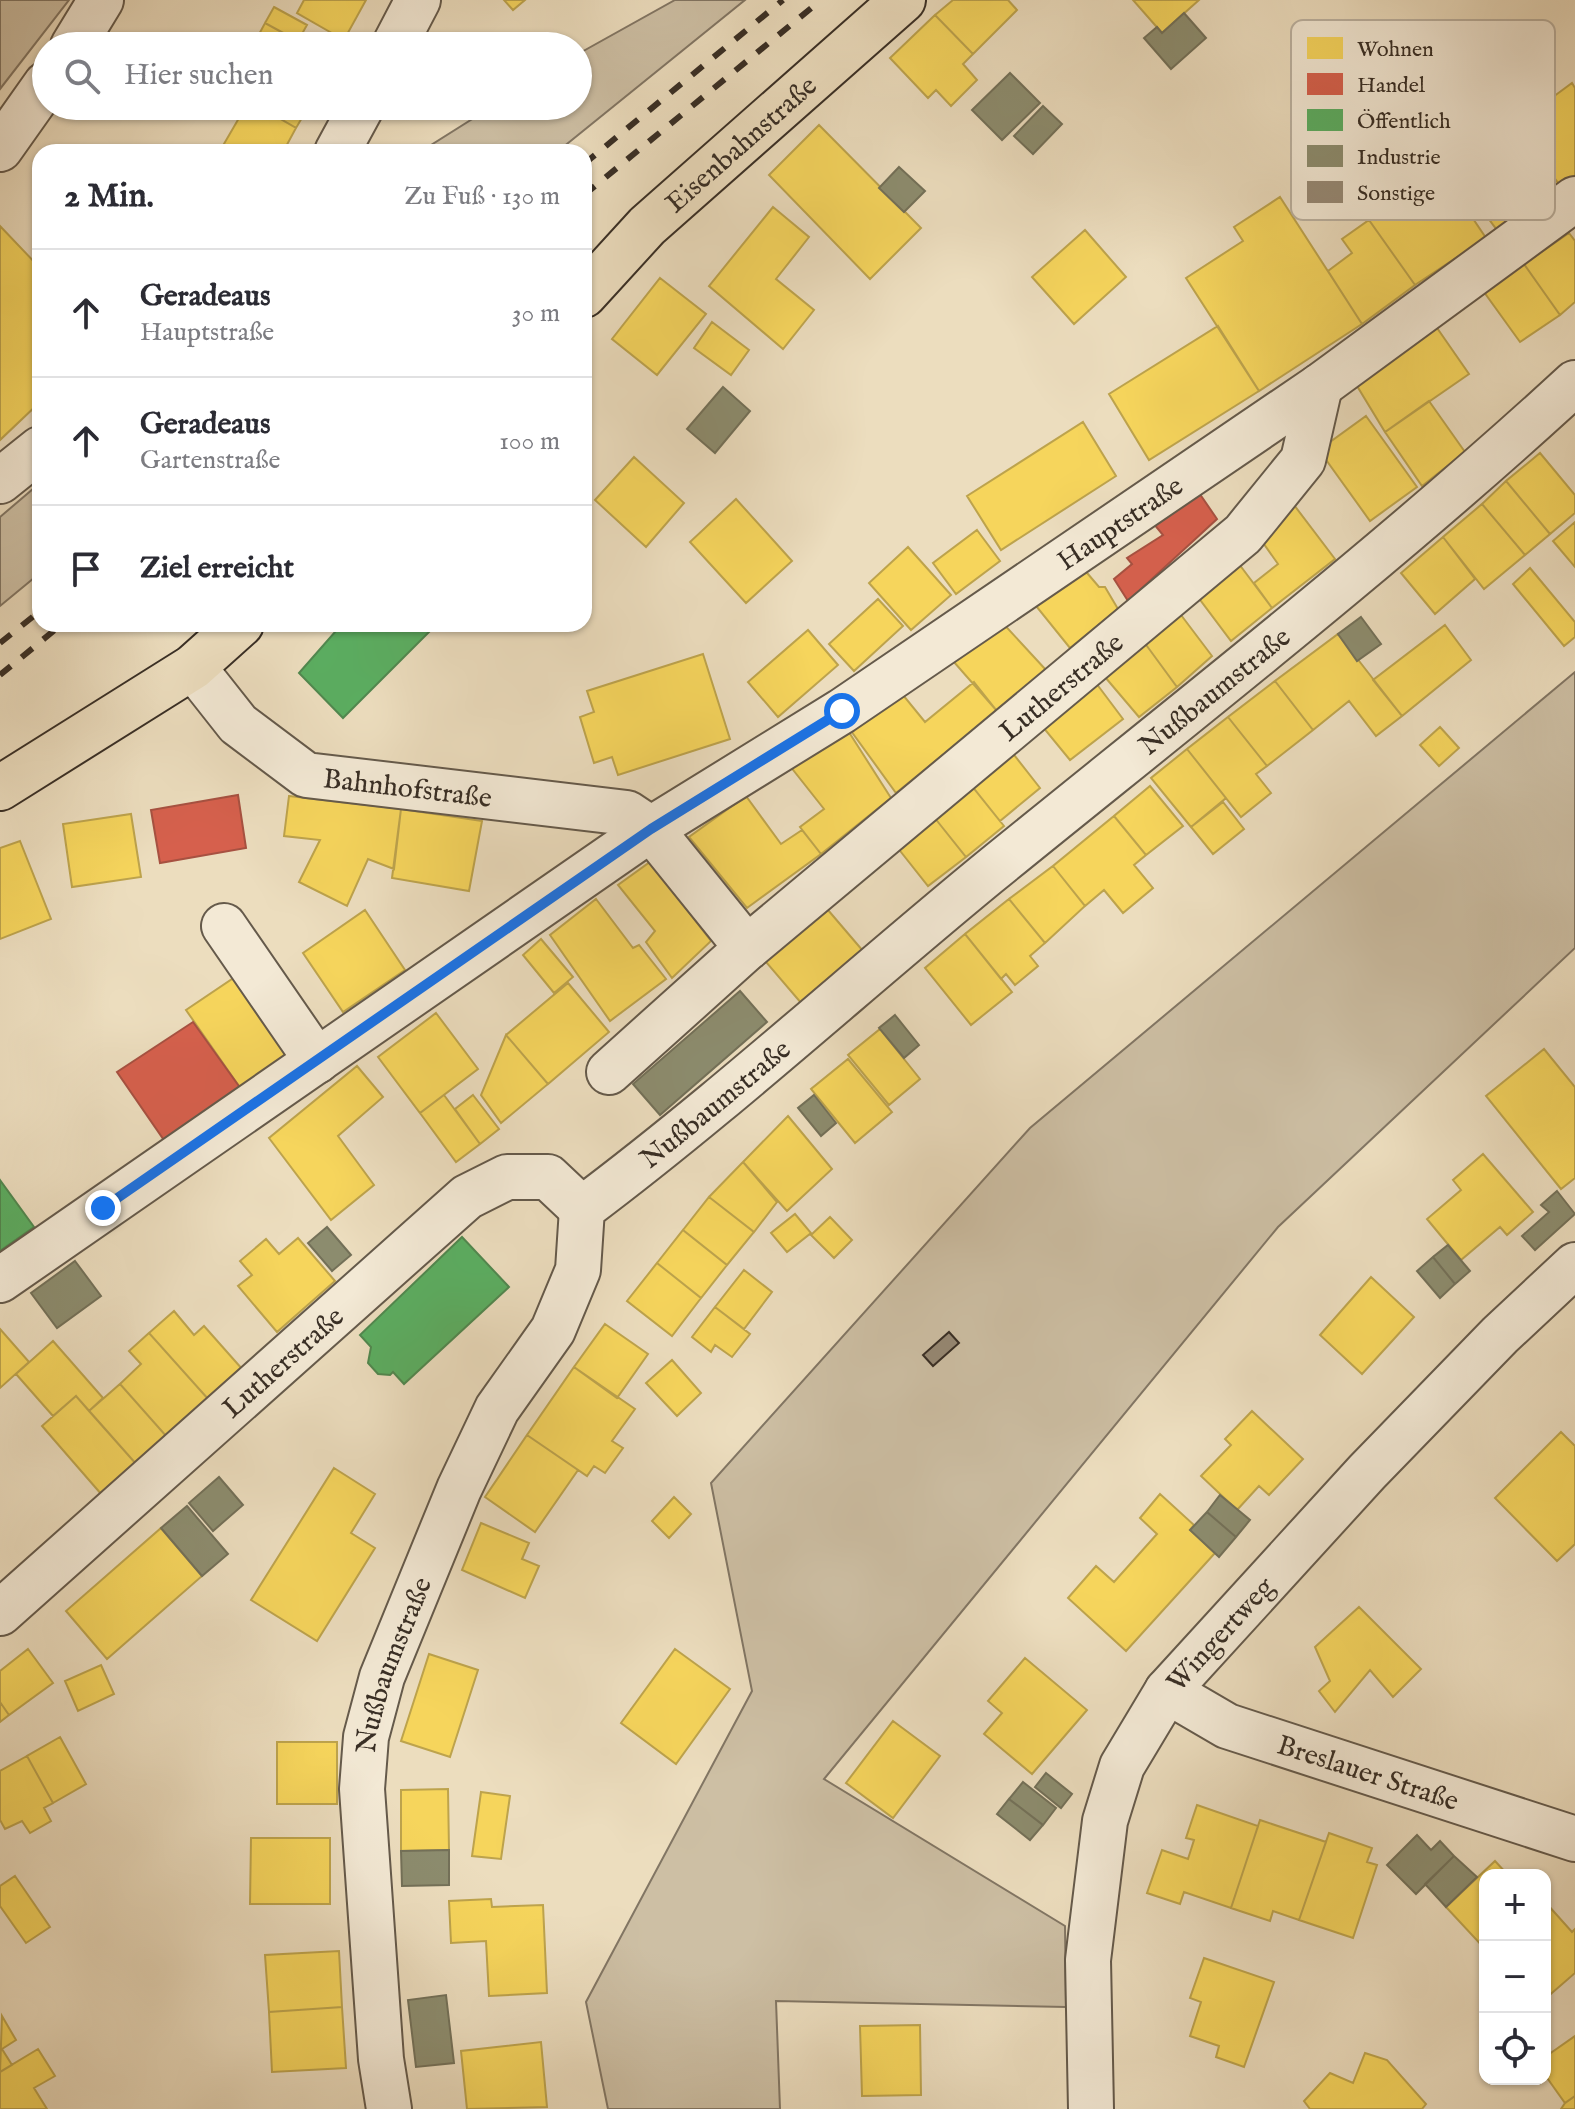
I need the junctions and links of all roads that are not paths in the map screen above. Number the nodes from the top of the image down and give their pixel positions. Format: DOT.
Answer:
graph roads {
  1 [pos="101,0"];
  2 [pos="418,0"];
  3 [pos="903,0"];
  4 [pos="82,32"];
  5 [pos="401,32"];
  6 [pos="32,104"];
  7 [pos="354,120"];
  8 [pos="341,144"];
  9 [pos="0,149"];
  10 [pos="1575,199"];
  11 [pos="1555,214"];
  12 [pos="1546,220"];
  13 [pos="592,286"];
  14 [pos="1575,383"];
  15 [pos="1320,386"];
  16 [pos="32,455"];
  17 [pos="0,481"];
  18 [pos="232,632"];
  19 [pos="193,667"];
  20 [pos="0,788"];
  21 [pos="651,829"];
  22 [pos="224,926"];
  23 [pos="747,948"];
  24 [pos="317,1061"];
  25 [pos="609,1072"];
  26 [pos="582,1209"];
  27 [pos="1575,1265"];
  28 [pos="0,1280"];
  29 [pos="0,1613"];
  30 [pos="1167,1691"];
  31 [pos="1575,1839"];
  32 [pos="389,2109"];
  33 [pos="1091,2109"];
  1 -- 4 [label="street"];
  2 -- 5 [label="street"];
  3 -- 13 [label="main road, Eisenbahnstraße"];
  6 -- 9 [label="street"];
  7 -- 8 [label="street"];
  10 -- 11 [label="street, Hauptstraße"];
  12 -- 15 [label="street, Hauptstraße"];
  14 -- 26 [label="street, Nußbaumstraße"];
  15 -- 21 [label="street, Hauptstraße"];
  15 -- 23 [label="street, Lutherstraße"];
  16 -- 17 [label="street"];
  18 -- 19 [label="main road"];
  19 -- 20 [label="main road"];
  19 -- 21 [label="street, Bahnhofstraße"];
  21 -- 23 [label="street"];
  21 -- 24 [label="street, Hauptstraße"];
  22 -- 24 [label="street"];
  23 -- 25 [label="street, Lutherstraße"];
  24 -- 28 [label="street, Hauptstraße"];
  26 -- 29 [label="street, Lutherstraße"];
  26 -- 32 [label="street, Nußbaumstraße"];
  27 -- 30 [label="street, Wingertweg"];
  30 -- 31 [label="street, Breslauer Straße"];
  30 -- 33 [label="street, Wingertweg"];
}
